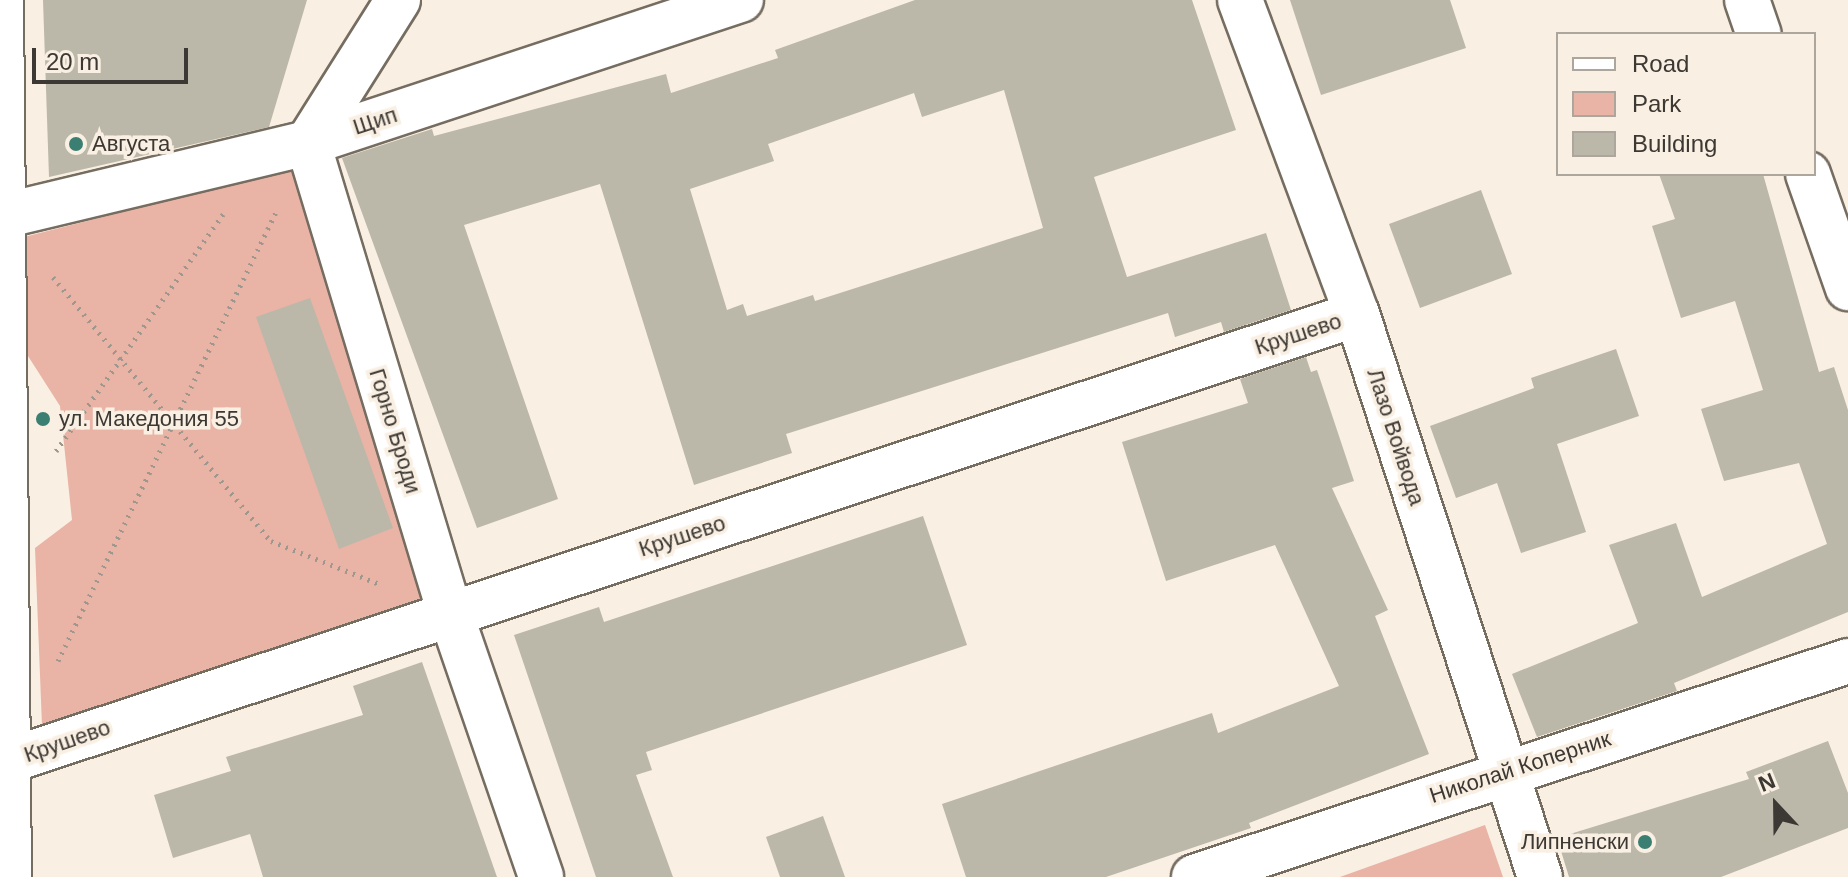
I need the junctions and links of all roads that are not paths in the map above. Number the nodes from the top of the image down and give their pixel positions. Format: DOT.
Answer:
graph roads {
  1 [pos="1,0"];
  2 [pos="398,0"];
  3 [pos="741,0"];
  4 [pos="1240,0"];
  5 [pos="1747,0"];
  6 [pos="1758,32"];
  7 [pos="308,143"];
  8 [pos="1809,176"];
  9 [pos="3,216"];
  10 [pos="1848,288"];
  11 [pos="1357,314"];
  12 [pos="450,612"];
  13 [pos="1848,661"];
  14 [pos="8,761"];
  15 [pos="1503,771"];
  16 [pos="9,877"];
  17 [pos="541,877"];
  18 [pos="1194,877"];
  19 [pos="1540,877"];
  1 -- 9 [label="street"];
  2 -- 7 [label="street"];
  3 -- 7 [label="street, Щип"];
  4 -- 11 [label="street, Лазо Войвода"];
  5 -- 6 [label="street"];
  7 -- 9 [label="street, Щип"];
  7 -- 12 [label="street, Горно Броди"];
  8 -- 10 [label="street"];
  9 -- 14 [label="street"];
  11 -- 12 [label="street, Крушево"];
  11 -- 15 [label="street, Лазо Войвода"];
  12 -- 14 [label="street, Крушево"];
  12 -- 17 [label="street, Горно Броди"];
  13 -- 15 [label="street, Николай Коперник"];
  14 -- 16 [label="street"];
  15 -- 18 [label="street, Николай Коперник"];
  15 -- 19 [label="street, Лазо Войвода"];
}
